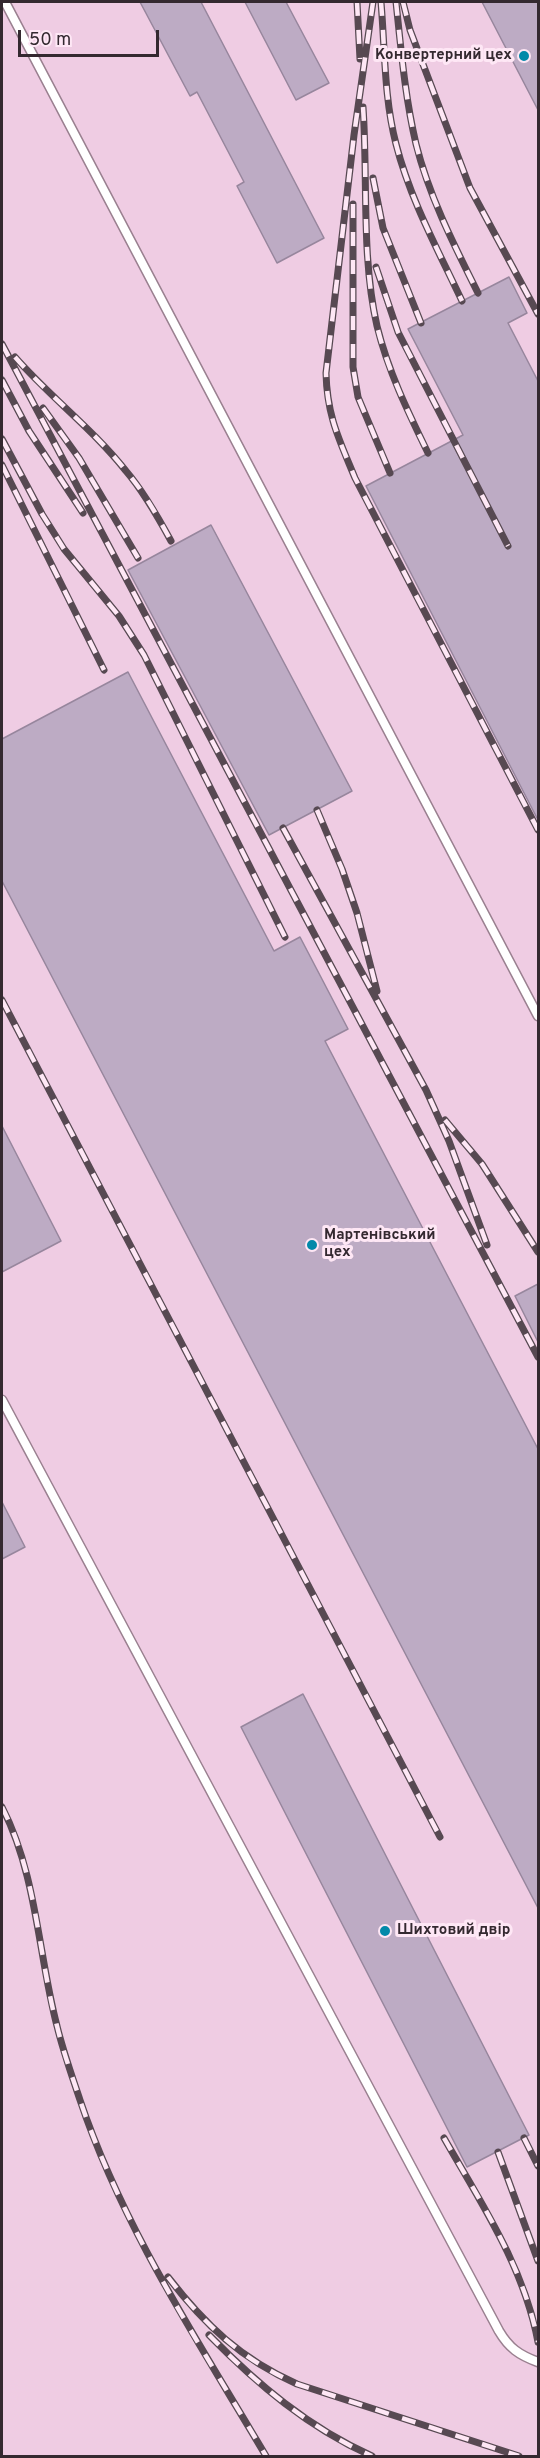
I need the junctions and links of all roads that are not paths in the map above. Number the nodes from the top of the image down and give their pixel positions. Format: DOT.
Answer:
graph roads {
  1 [pos="5,2"];
  2 [pos="538,1016"];
  3 [pos="2,1400"];
  4 [pos="538,2362"];
  1 -- 2 [label="lane"];
  3 -- 4 [label="lane"];
}
